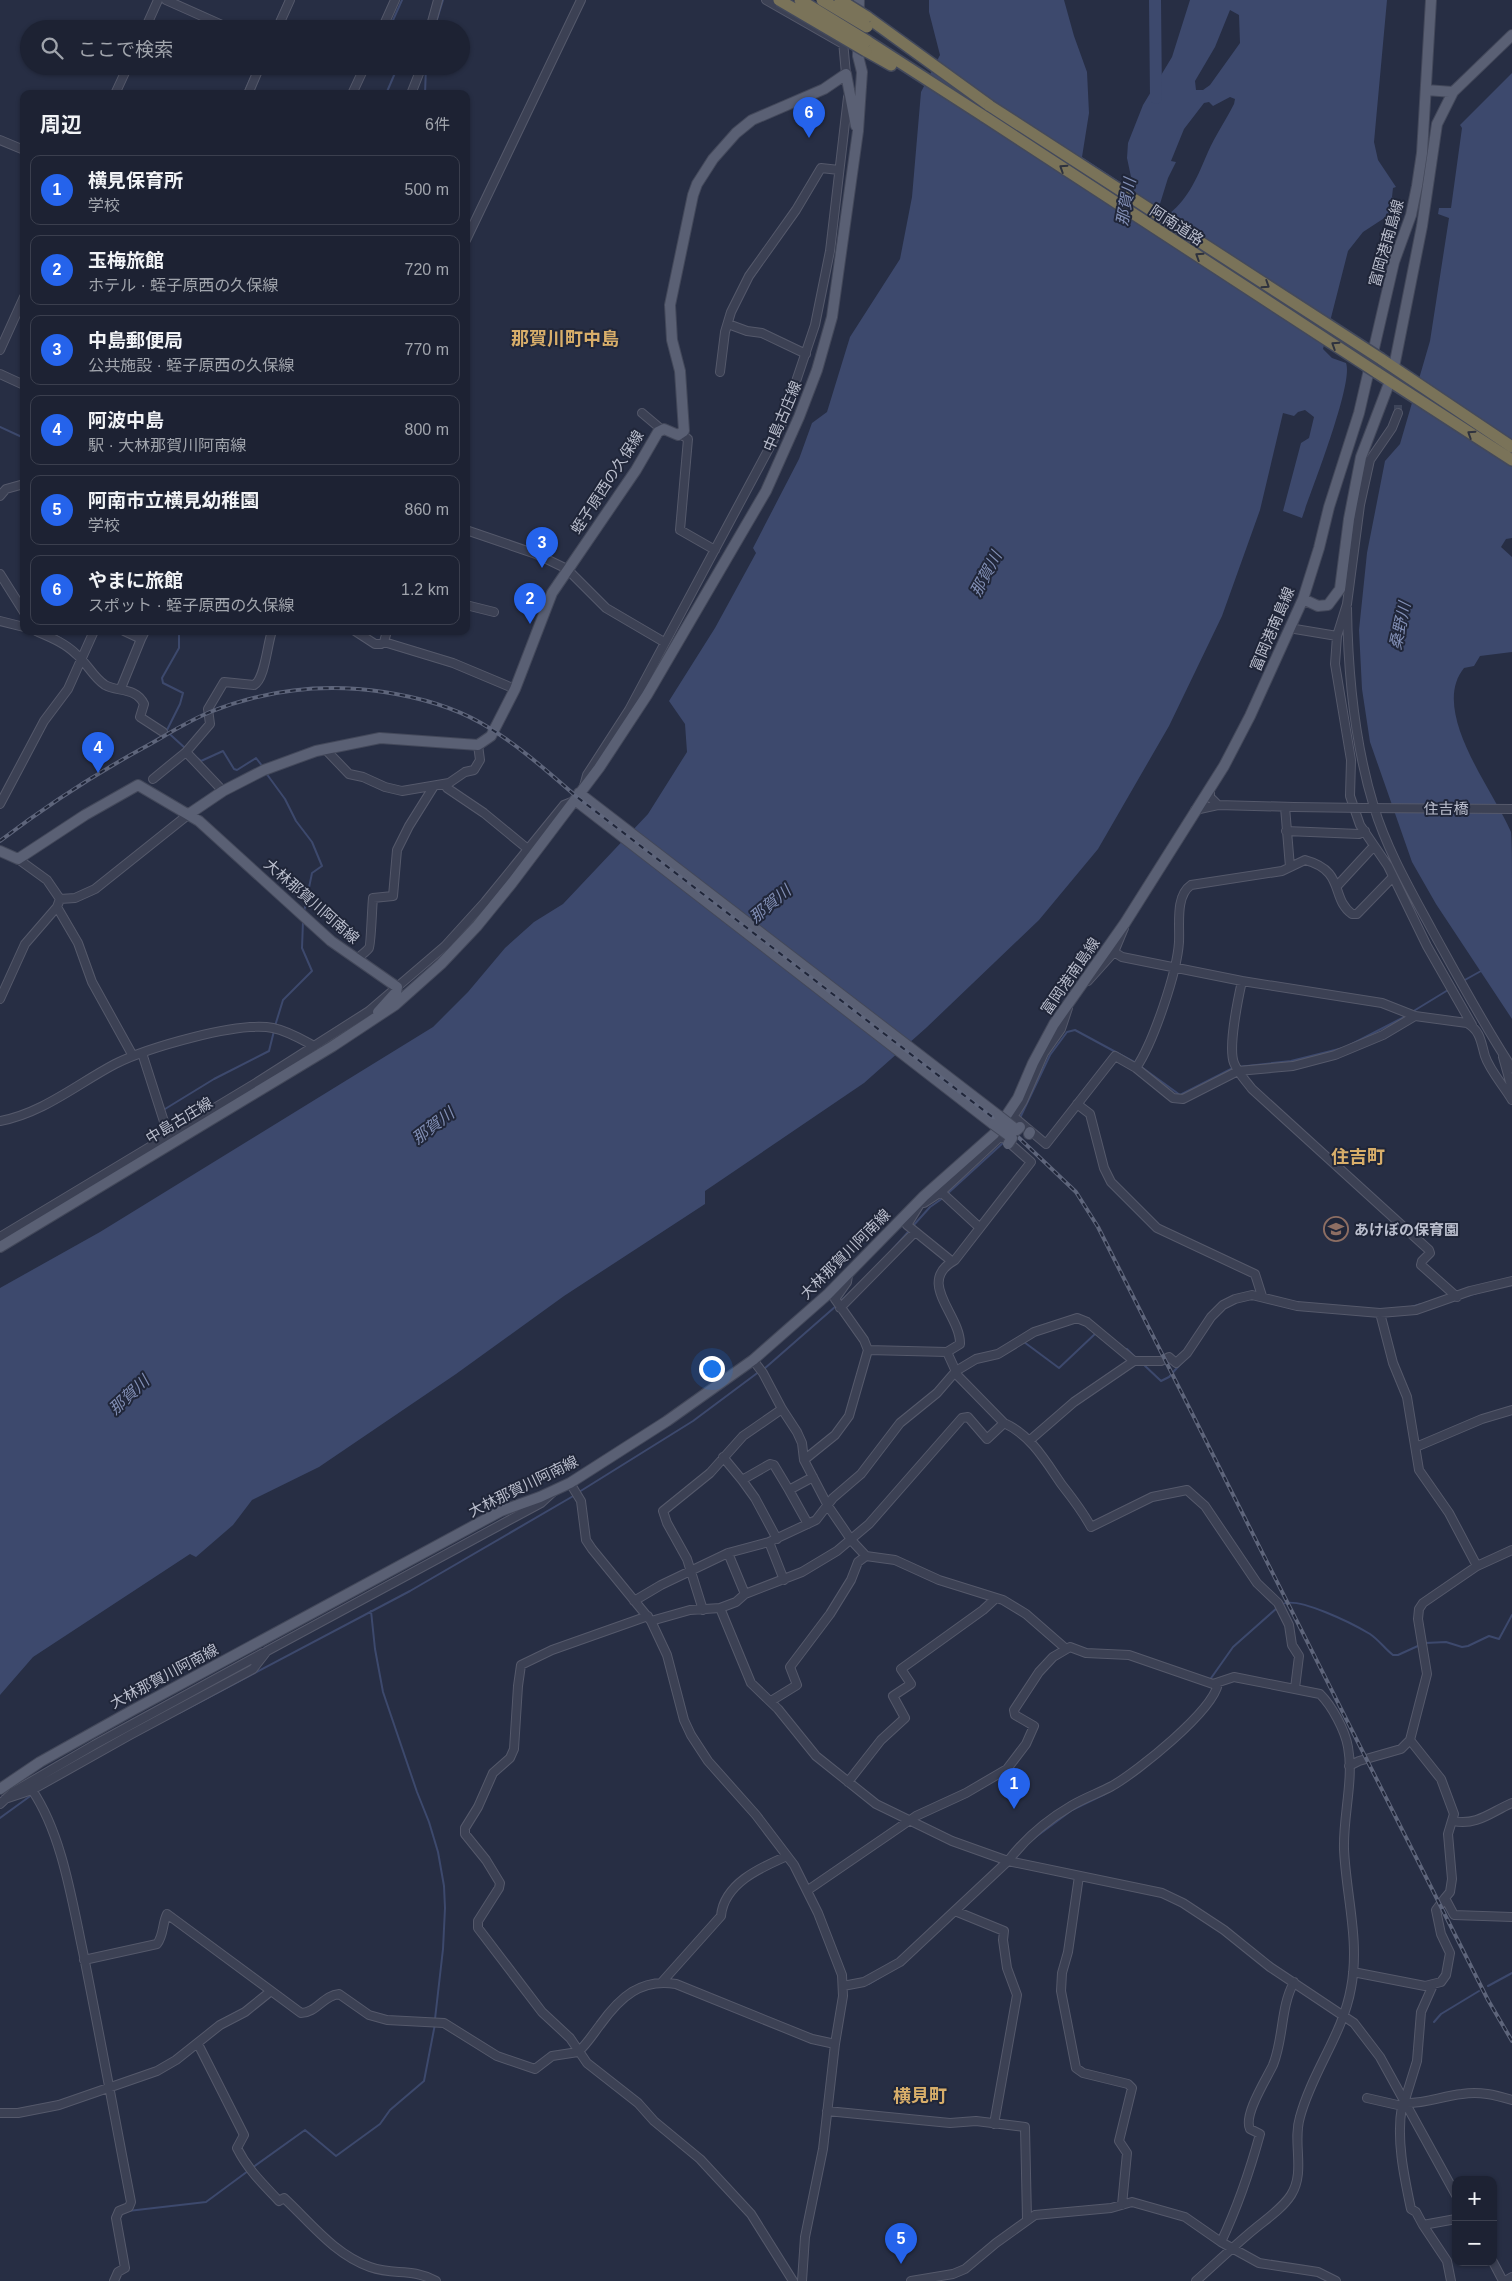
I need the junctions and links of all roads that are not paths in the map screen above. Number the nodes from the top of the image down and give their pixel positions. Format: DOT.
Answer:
graph roads {
  1 [pos="158,0"];
  2 [pos="166,0"];
  3 [pos="290,0"];
  4 [pos="395,0"];
  5 [pos="438,0"];
  6 [pos="766,0"];
  7 [pos="779,0"];
  8 [pos="800,0"];
  9 [pos="822,0"];
  10 [pos="840,0"];
  11 [pos="850,0"];
  12 [pos="858,0"];
  13 [pos="1431,0"];
  14 [pos="577,1"];
  15 [pos="149,20"];
  16 [pos="211,20"];
  17 [pos="281,20"];
  18 [pos="386,20"];
  19 [pos="432,20"];
  20 [pos="842,32"];
  21 [pos="1512,35"];
  22 [pos="843,44"];
  23 [pos="124,75"];
  24 [pos="256,75"];
  25 [pos="361,75"];
  26 [pos="418,75"];
  27 [pos="847,78"];
  28 [pos="117,90"];
  29 [pos="250,90"];
  30 [pos="354,90"];
  31 [pos="413,90"];
  32 [pos="1426,90"];
  33 [pos="1453,92"];
  34 [pos="990,106"];
  35 [pos="985,117"];
  36 [pos="858,131"];
  37 [pos="0,140"];
  38 [pos="20,148"];
  39 [pos="840,170"];
  40 [pos="470,231"];
  41 [pos="20,306"];
  42 [pos="728,324"];
  43 [pos="0,350"];
  44 [pos="806,354"];
  45 [pos="1394,368"];
  46 [pos="720,372"];
  47 [pos="0,374"];
  48 [pos="1390,382"];
  49 [pos="20,383"];
  50 [pos="642,413"];
  51 [pos="1398,413"];
  52 [pos="661,429"];
  53 [pos="682,435"];
  54 [pos="1512,446"];
  55 [pos="1512,460"];
  56 [pos="20,485"];
  57 [pos="0,496"];
  58 [pos="470,531"];
  59 [pos="715,550"];
  60 [pos="567,569"];
  61 [pos="0,574"];
  62 [pos="1302,599"];
  63 [pos="1347,604"];
  64 [pos="20,606"];
  65 [pos="470,606"];
  66 [pos="494,612"];
  67 [pos="0,621"];
  68 [pos="20,626"];
  69 [pos="1289,628"];
  70 [pos="44,635"];
  71 [pos="92,635"];
  72 [pos="132,635"];
  73 [pos="143,635"];
  74 [pos="271,635"];
  75 [pos="361,635"];
  76 [pos="386,635"];
  77 [pos="1337,636"];
  78 [pos="141,639"];
  79 [pos="384,642"];
  80 [pos="664,642"];
  81 [pos="81,659"];
  82 [pos="121,685"];
  83 [pos="515,689"];
  84 [pos="163,732"];
  85 [pos="478,745"];
  86 [pos="325,750"];
  87 [pos="187,751"];
  88 [pos="153,779"];
  89 [pos="445,784"];
  90 [pos="434,786"];
  91 [pos="1210,788"];
  92 [pos="223,791"];
  93 [pos="579,796"];
  94 [pos="0,804"];
  95 [pos="1218,805"];
  96 [pos="1285,807"];
  97 [pos="1377,808"];
  98 [pos="1512,809"];
  99 [pos="1195,810"];
  100 [pos="189,814"];
  101 [pos="1286,831"];
  102 [pos="1365,831"];
  103 [pos="1374,846"];
  104 [pos="529,850"];
  105 [pos="0,851"];
  106 [pos="18,859"];
  107 [pos="1290,867"];
  108 [pos="1392,878"];
  109 [pos="1337,886"];
  110 [pos="59,903"];
  111 [pos="1124,923"];
  112 [pos="1114,952"];
  113 [pos="357,959"];
  114 [pos="1174,968"];
  115 [pos="1242,982"];
  116 [pos="1082,986"];
  117 [pos="397,987"];
  118 [pos="0,999"];
  119 [pos="1070,1003"];
  120 [pos="1412,1014"];
  121 [pos="374,1020"];
  122 [pos="1472,1025"];
  123 [pos="314,1046"];
  124 [pos="142,1053"];
  125 [pos="133,1056"];
  126 [pos="1504,1056"];
  127 [pos="1137,1066"];
  128 [pos="1236,1068"];
  129 [pos="1512,1068"];
  130 [pos="1512,1089"];
  131 [pos="1512,1100"];
  132 [pos="1077,1104"];
  133 [pos="989,1114"];
  134 [pos="0,1121"];
  135 [pos="1018,1122"];
  136 [pos="168,1134"];
  137 [pos="1007,1142"];
  138 [pos="943,1195"];
  139 [pos="918,1204"];
  140 [pos="979,1227"];
  141 [pos="912,1230"];
  142 [pos="0,1237"];
  143 [pos="0,1247"];
  144 [pos="950,1262"];
  145 [pos="848,1275"];
  146 [pos="1512,1280"];
  147 [pos="1262,1296"];
  148 [pos="1457,1297"];
  149 [pos="840,1308"];
  150 [pos="1380,1313"];
  151 [pos="868,1350"];
  152 [pos="947,1352"];
  153 [pos="753,1360"];
  154 [pos="1134,1360"];
  155 [pos="956,1371"];
  156 [pos="782,1409"];
  157 [pos="1512,1410"];
  158 [pos="1004,1423"];
  159 [pos="1028,1441"];
  160 [pos="1416,1447"];
  161 [pos="723,1457"];
  162 [pos="804,1460"];
  163 [pos="813,1477"];
  164 [pos="742,1480"];
  165 [pos="572,1486"];
  166 [pos="789,1490"];
  167 [pos="554,1491"];
  168 [pos="828,1506"];
  169 [pos="808,1524"];
  170 [pos="777,1539"];
  171 [pos="852,1541"];
  172 [pos="769,1542"];
  173 [pos="1512,1550"];
  174 [pos="728,1553"];
  175 [pos="866,1556"];
  176 [pos="1477,1566"];
  177 [pos="690,1571"];
  178 [pos="784,1580"];
  179 [pos="745,1594"];
  180 [pos="996,1598"];
  181 [pos="634,1601"];
  182 [pos="720,1608"];
  183 [pos="703,1610"];
  184 [pos="649,1618"];
  185 [pos="1065,1648"];
  186 [pos="267,1651"];
  187 [pos="1218,1684"];
  188 [pos="1295,1688"];
  189 [pos="771,1701"];
  190 [pos="1410,1740"];
  191 [pos="1350,1766"];
  192 [pos="848,1782"];
  193 [pos="0,1789"];
  194 [pos="32,1790"];
  195 [pos="2,1801"];
  196 [pos="1512,1803"];
  197 [pos="910,1819"];
  198 [pos="1453,1821"];
  199 [pos="788,1856"];
  200 [pos="1010,1862"];
  201 [pos="1079,1876"];
  202 [pos="808,1890"];
  203 [pos="1445,1898"];
  204 [pos="955,1911"];
  205 [pos="1512,1917"];
  206 [pos="84,1960"];
  207 [pos="1353,1972"];
  208 [pos="662,1982"];
  209 [pos="1294,1982"];
  210 [pos="1433,1985"];
  211 [pos="843,1986"];
  212 [pos="271,1991"];
  213 [pos="1344,2014"];
  214 [pos="198,2044"];
  215 [pos="835,2044"];
  216 [pos="578,2052"];
  217 [pos="109,2088"];
  218 [pos="1367,2098"];
  219 [pos="1512,2100"];
  220 [pos="1404,2104"];
  221 [pos="827,2111"];
  222 [pos="0,2113"];
  223 [pos="994,2124"];
  224 [pos="1452,2188"];
  225 [pos="1122,2205"];
  226 [pos="1027,2219"];
  227 [pos="1452,2220"];
  228 [pos="1422,2225"];
  229 [pos="1221,2242"];
  230 [pos="1232,2249"];
  231 [pos="1495,2266"];
  232 [pos="1512,2277"];
  233 [pos="114,2281"];
  234 [pos="436,2281"];
  235 [pos="793,2281"];
  236 [pos="802,2281"];
  237 [pos="911,2281"];
  238 [pos="1196,2281"];
  239 [pos="1336,2281"];
  240 [pos="1451,2281"];
  241 [pos="1504,2281"];
  1 -- 15 [label="street"];
  2 -- 16 [label="street"];
  3 -- 17 [label="street"];
  4 -- 18 [label="street"];
  5 -- 19 [label="street"];
  6 -- 22 [label="street"];
  7 -- 35 [label="highway, bridge"];
  8 -- 35 [label="highway, 阿南道路, bridge"];
  9 -- 34 [label="highway, 阿南道路, bridge"];
  10 -- 20 [label="street"];
  10 -- 34 [label="highway, bridge"];
  11 -- 20 [label="street"];
  12 -- 36 [label="main road, 中島古庄線"];
  13 -- 32 [label="main road, 富岡港南島線"];
  14 -- 40 [label="street"];
  20 -- 22 [label="street"];
  21 -- 33 [label="main road"];
  22 -- 27 [label="street"];
  23 -- 28 [label="street"];
  24 -- 29 [label="street"];
  25 -- 30 [label="street"];
  26 -- 31 [label="street"];
  27 -- 36 [label="main road"];
  27 -- 39 [label="street"];
  27 -- 53 [label="main road"];
  32 -- 33 [label="main road"];
  32 -- 62 [label="main road, 富岡港南島線"];
  33 -- 45 [label="main road"];
  34 -- 45 [label="highway, 阿南道路, one-way, bridge"];
  48 -- 35 [label="highway, 阿南道路, one-way, bridge"];
  36 -- 93 [label="main road, 中島古庄線"];
  37 -- 38 [label="street"];
  39 -- 42 [label="street"];
  39 -- 44 [label="street"];
  41 -- 43 [label="street"];
  42 -- 44 [label="street"];
  42 -- 46 [label="street"];
  44 -- 59 [label="street"];
  45 -- 54 [label="highway, 阿南道路"];
  47 -- 49 [label="street"];
  55 -- 48 [label="highway, 阿南道路, one-way"];
  48 -- 62 [label="main road"];
  50 -- 52 [label="street"];
  51 -- 63 [label="street"];
  52 -- 53 [label="main road, 蛭子原西の久保線"];
  52 -- 60 [label="main road, 蛭子原西の久保線"];
  53 -- 59 [label="street"];
  56 -- 57 [label="street"];
  58 -- 60 [label="street"];
  59 -- 80 [label="street"];
  60 -- 80 [label="street"];
  60 -- 83 [label="main road, 蛭子原西の久保線"];
  61 -- 64 [label="street"];
  62 -- 69 [label="main road, 富岡港南島線"];
  63 -- 77 [label="street"];
  63 -- 97 [label="street"];
  65 -- 66 [label="street"];
  67 -- 68 [label="street"];
  69 -- 77 [label="street"];
  69 -- 91 [label="main road, 富岡港南島線"];
  70 -- 81 [label="street"];
  71 -- 81 [label="street"];
  72 -- 78 [label="street"];
  73 -- 78 [label="street"];
  74 -- 87 [label="street"];
  75 -- 79 [label="street"];
  76 -- 79 [label="street"];
  77 -- 102 [label="street"];
  78 -- 82 [label="street"];
  79 -- 83 [label="street"];
  80 -- 93 [label="street"];
  81 -- 82 [label="street"];
  81 -- 94 [label="street"];
  82 -- 84 [label="street"];
  83 -- 85 [label="main road, 蛭子原西の久保線"];
  85 -- 86 [label="main road"];
  85 -- 89 [label="street"];
  86 -- 90 [label="street"];
  86 -- 92 [label="main road"];
  87 -- 88 [label="street"];
  87 -- 92 [label="street"];
  89 -- 90 [label="street"];
  89 -- 104 [label="street"];
  90 -- 113 [label="street"];
  91 -- 95 [label="street"];
  91 -- 99 [label="main road, 富岡港南島線"];
  92 -- 100 [label="main road"];
  93 -- 104 [label="street"];
  93 -- 121 [label="main road"];
  93 -- 133 [label="main road"];
  95 -- 96 [label="street, 住吉橋"];
  95 -- 99 [label="street, 住吉橋"];
  96 -- 97 [label="street, 住吉橋, bridge"];
  96 -- 101 [label="street"];
  97 -- 98 [label="street, 住吉橋"];
  97 -- 126 [label="street"];
  99 -- 111 [label="main road, 富岡港南島線"];
  100 -- 106 [label="main road, 大林那賀川阿南線"];
  100 -- 110 [label="street"];
  100 -- 113 [label="main road, 大林那賀川阿南線"];
  101 -- 102 [label="street"];
  101 -- 107 [label="street"];
  102 -- 103 [label="street"];
  103 -- 108 [label="street"];
  103 -- 109 [label="street"];
  104 -- 117 [label="street"];
  105 -- 106 [label="main road"];
  106 -- 110 [label="street"];
  107 -- 109 [label="street"];
  107 -- 114 [label="street"];
  108 -- 109 [label="street"];
  108 -- 122 [label="street"];
  110 -- 118 [label="street"];
  110 -- 125 [label="street"];
  111 -- 112 [label="street"];
  111 -- 116 [label="main road, 富岡港南島線"];
  112 -- 114 [label="street"];
  112 -- 116 [label="street"];
  113 -- 117 [label="main road, 大林那賀川阿南線"];
  114 -- 115 [label="street"];
  114 -- 127 [label="street"];
  115 -- 120 [label="street"];
  115 -- 128 [label="street"];
  116 -- 119 [label="main road, 富岡港南島線"];
  117 -- 121 [label="main road"];
  117 -- 123 [label="street"];
  119 -- 133 [label="main road, 富岡港南島線"];
  119 -- 135 [label="street"];
  120 -- 122 [label="street"];
  120 -- 128 [label="street"];
  121 -- 143 [label="main road, 中島古庄線"];
  122 -- 131 [label="street"];
  123 -- 124 [label="street"];
  123 -- 136 [label="street"];
  124 -- 125 [label="street"];
  124 -- 136 [label="street"];
  125 -- 134 [label="street"];
  126 -- 129 [label="street"];
  126 -- 130 [label="street"];
  127 -- 128 [label="street"];
  127 -- 132 [label="street"];
  128 -- 148 [label="street"];
  132 -- 135 [label="street"];
  132 -- 147 [label="street"];
  133 -- 135 [label="main road, bridge"];
  133 -- 137 [label="main road, bridge"];
  133 -- 139 [label="main road, 大林那賀川阿南線"];
  135 -- 137 [label="street"];
  136 -- 142 [label="street"];
  137 -- 138 [label="street"];
  137 -- 140 [label="street"];
  138 -- 139 [label="street"];
  138 -- 140 [label="street"];
  139 -- 141 [label="street"];
  139 -- 145 [label="main road, 大林那賀川阿南線"];
  140 -- 144 [label="street"];
  141 -- 144 [label="street"];
  141 -- 149 [label="street"];
  144 -- 152 [label="street"];
  145 -- 149 [label="street"];
  145 -- 153 [label="main road, 大林那賀川阿南線"];
  146 -- 148 [label="street"];
  147 -- 150 [label="street"];
  147 -- 154 [label="street"];
  148 -- 150 [label="street"];
  149 -- 151 [label="street"];
  150 -- 160 [label="street"];
  151 -- 152 [label="street"];
  151 -- 162 [label="street"];
  152 -- 155 [label="street"];
  153 -- 156 [label="street"];
  153 -- 165 [label="main road, 大林那賀川阿南線"];
  154 -- 155 [label="street"];
  154 -- 159 [label="street"];
  155 -- 158 [label="street"];
  155 -- 168 [label="street"];
  156 -- 161 [label="street"];
  156 -- 162 [label="street"];
  157 -- 160 [label="street"];
  158 -- 159 [label="street"];
  158 -- 171 [label="street"];
  159 -- 188 [label="street"];
  160 -- 176 [label="street"];
  161 -- 164 [label="street"];
  161 -- 177 [label="street"];
  162 -- 163 [label="street"];
  163 -- 166 [label="street"];
  163 -- 168 [label="street"];
  164 -- 166 [label="street"];
  164 -- 170 [label="street"];
  165 -- 167 [label="main road, 大林那賀川阿南線"];
  165 -- 181 [label="street"];
  166 -- 169 [label="street"];
  167 -- 186 [label="street"];
  167 -- 193 [label="main road, 大林那賀川阿南線"];
  168 -- 169 [label="street"];
  168 -- 171 [label="street"];
  169 -- 170 [label="street"];
  170 -- 172 [label="street"];
  171 -- 175 [label="street"];
  171 -- 178 [label="street"];
  172 -- 174 [label="street"];
  172 -- 178 [label="street"];
  173 -- 176 [label="street"];
  174 -- 177 [label="street"];
  174 -- 179 [label="street"];
  175 -- 180 [label="street"];
  175 -- 189 [label="street"];
  176 -- 190 [label="street"];
  177 -- 181 [label="street"];
  177 -- 183 [label="street"];
  178 -- 179 [label="street"];
  179 -- 182 [label="street"];
  180 -- 185 [label="street"];
  180 -- 192 [label="street"];
  181 -- 184 [label="street"];
  182 -- 183 [label="street"];
  182 -- 189 [label="street"];
  183 -- 184 [label="street"];
  184 -- 199 [label="street"];
  184 -- 216 [label="street"];
  185 -- 187 [label="street"];
  185 -- 197 [label="street"];
  186 -- 194 [label="street"];
  186 -- 195 [label="street"];
  187 -- 188 [label="street"];
  187 -- 200 [label="street"];
  188 -- 191 [label="street"];
  189 -- 192 [label="street"];
  190 -- 191 [label="street"];
  190 -- 198 [label="street"];
  191 -- 207 [label="street"];
  192 -- 197 [label="street"];
  194 -- 195 [label="street"];
  194 -- 206 [label="street"];
  196 -- 198 [label="street"];
  197 -- 200 [label="street"];
  197 -- 202 [label="street"];
  198 -- 203 [label="street"];
  199 -- 202 [label="street"];
  199 -- 208 [label="street"];
  200 -- 201 [label="street"];
  200 -- 204 [label="street"];
  201 -- 209 [label="street"];
  201 -- 225 [label="street"];
  202 -- 211 [label="street"];
  203 -- 205 [label="street"];
  203 -- 210 [label="street"];
  204 -- 211 [label="street"];
  204 -- 223 [label="street"];
  206 -- 212 [label="street"];
  206 -- 217 [label="street"];
  207 -- 210 [label="street"];
  207 -- 213 [label="street"];
  208 -- 215 [label="street"];
  208 -- 216 [label="street"];
  209 -- 213 [label="street"];
  209 -- 229 [label="street"];
  210 -- 220 [label="street"];
  211 -- 215 [label="street"];
  212 -- 214 [label="street"];
  212 -- 216 [label="street"];
  213 -- 220 [label="street"];
  213 -- 230 [label="street"];
  214 -- 217 [label="street"];
  214 -- 234 [label="street"];
  215 -- 221 [label="street"];
  216 -- 235 [label="street"];
  217 -- 222 [label="street"];
  217 -- 233 [label="street"];
  218 -- 220 [label="street"];
  219 -- 220 [label="street"];
  220 -- 224 [label="street"];
  220 -- 228 [label="street"];
  221 -- 223 [label="street"];
  221 -- 236 [label="street"];
  223 -- 226 [label="street"];
  225 -- 226 [label="street"];
  225 -- 229 [label="street"];
  226 -- 237 [label="street"];
  227 -- 228 [label="street"];
  228 -- 240 [label="street"];
  229 -- 230 [label="street"];
  230 -- 238 [label="street"];
  230 -- 239 [label="street"];
  231 -- 241 [label="street"];
  232 -- 241 [label="street"];
}
